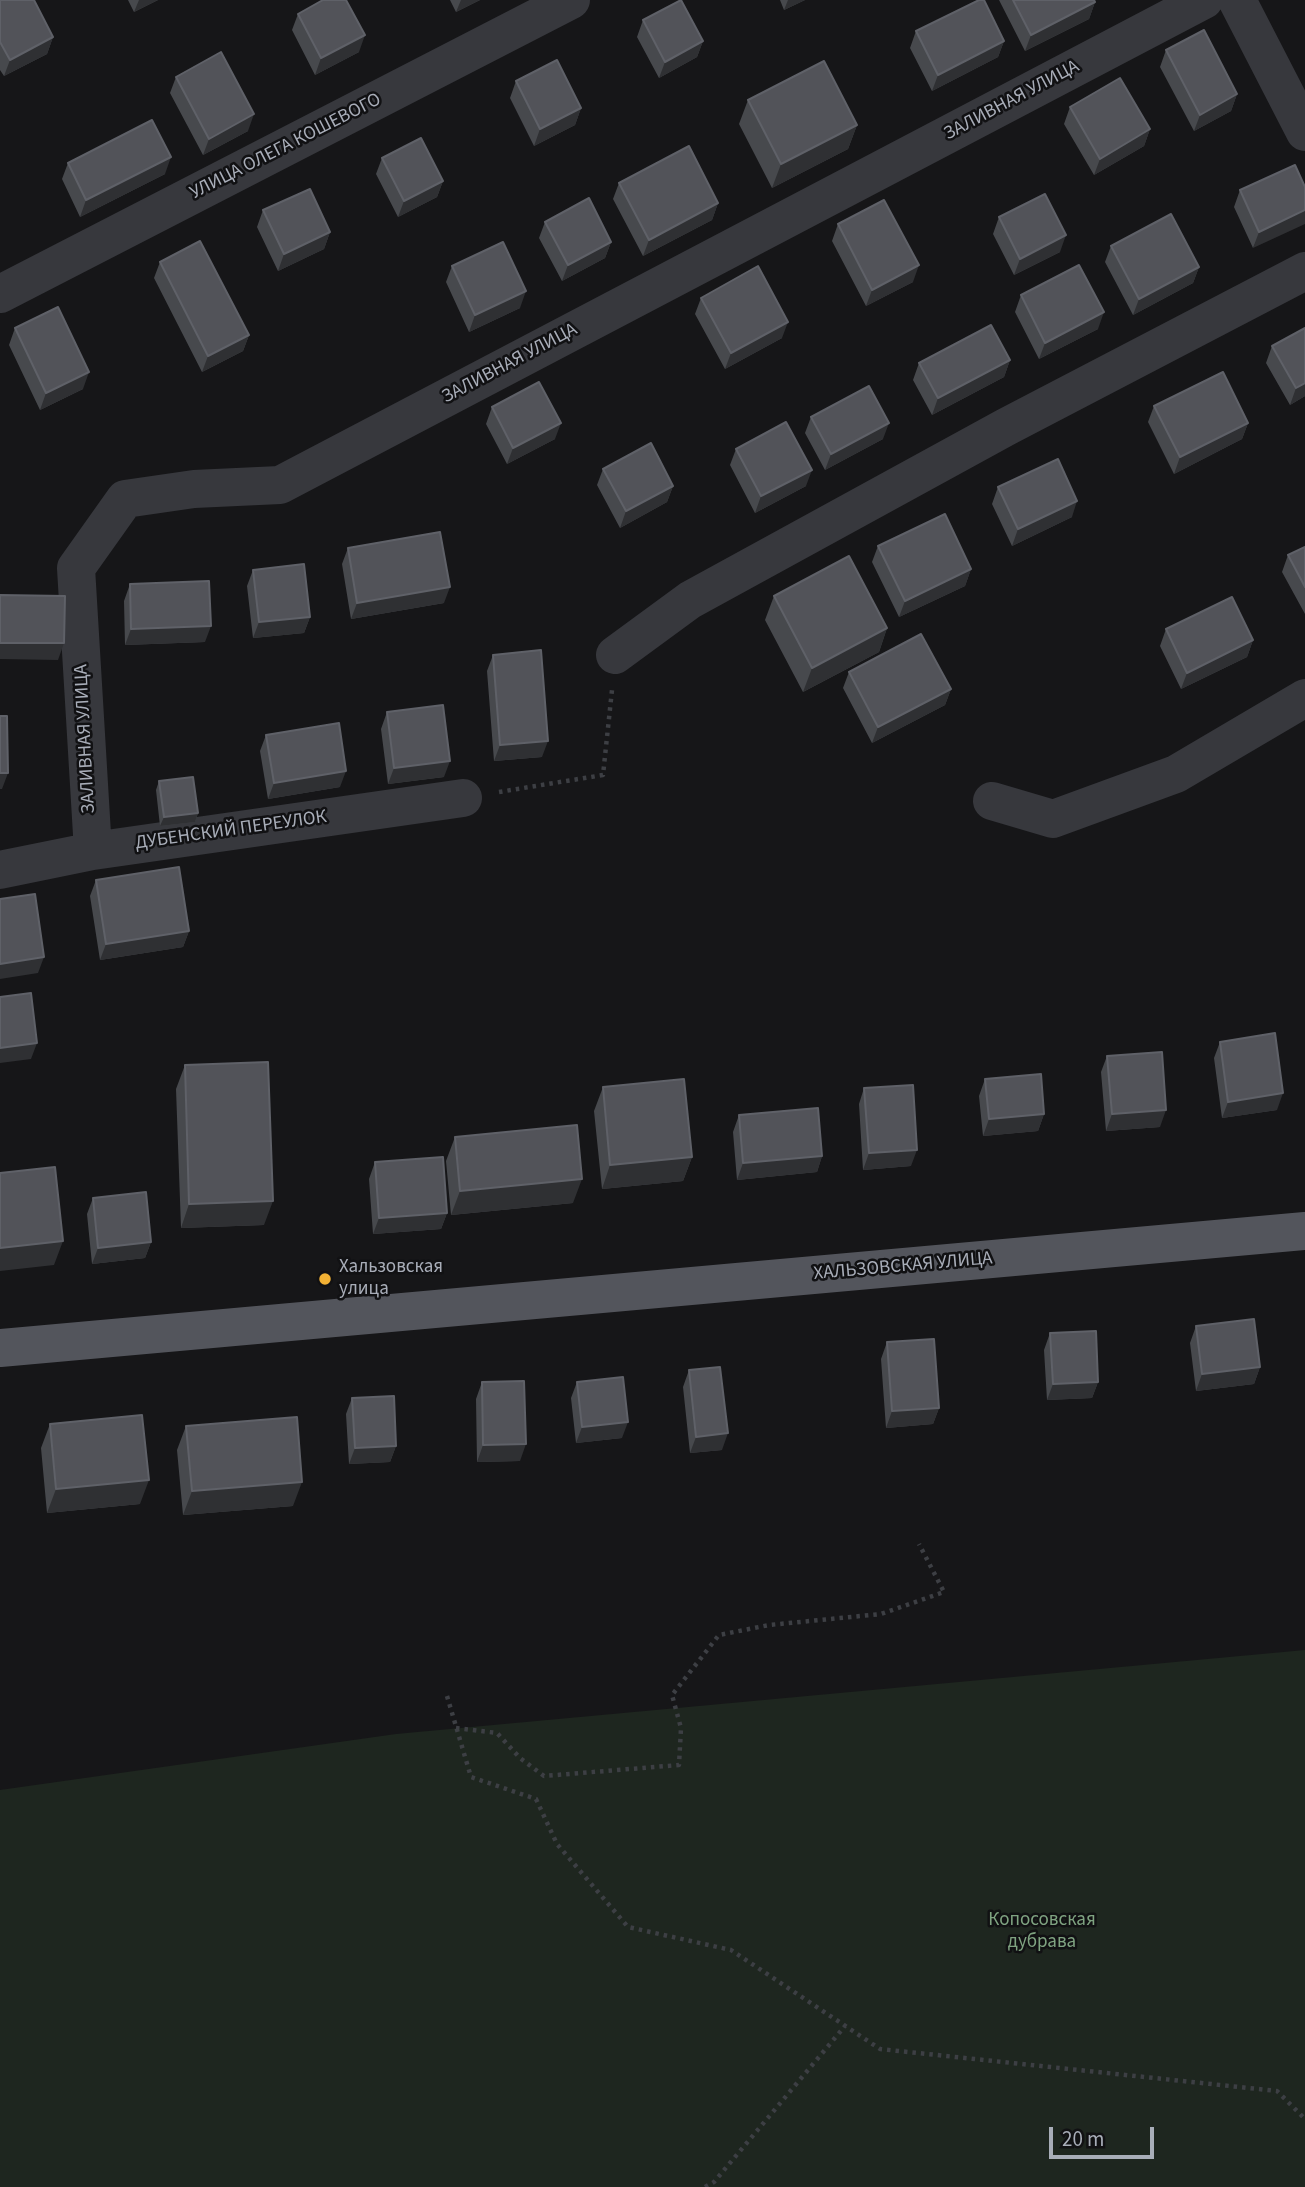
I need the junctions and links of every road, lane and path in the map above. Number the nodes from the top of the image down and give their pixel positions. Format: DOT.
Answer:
graph roads {
  1 [pos="572,0"];
  2 [pos="1204,0"];
  3 [pos="1237,0"];
  4 [pos="1305,132"];
  5 [pos="1305,271"];
  6 [pos="0,295"];
  7 [pos="615,654"];
  8 [pos="1305,698"];
  9 [pos="463,798"];
  10 [pos="992,801"];
  11 [pos="93,851"];
  12 [pos="0,870"];
  13 [pos="1305,1231"];
  14 [pos="0,1348"];
  15 [pos="919,1544"];
  16 [pos="447,1696"];
  17 [pos="456,1728"];
  18 [pos="845,2026"];
  19 [pos="1305,2119"];
  20 [pos="705,2187"];
  1 -- 6 [label="street, УЛИЦА ОЛЕГА КОШЕВОГО"];
  2 -- 11 [label="street, ЗАЛИВНАЯ УЛИЦА"];
  3 -- 4 [label="street"];
  5 -- 7 [label="street"];
  7 -- 9 [label="path"];
  8 -- 10 [label="street"];
  9 -- 11 [label="street, ДУБЕНСКИЙ ПЕРЕУЛОК"];
  11 -- 12 [label="street, ДУБЕНСКИЙ ПЕРЕУЛОК"];
  13 -- 14 [label="main road, ХАЛЬЗОВСКАЯ УЛИЦА"];
  15 -- 17 [label="path"];
  16 -- 17 [label="path"];
  17 -- 18 [label="path"];
  18 -- 19 [label="path"];
  18 -- 20 [label="path"];
}
